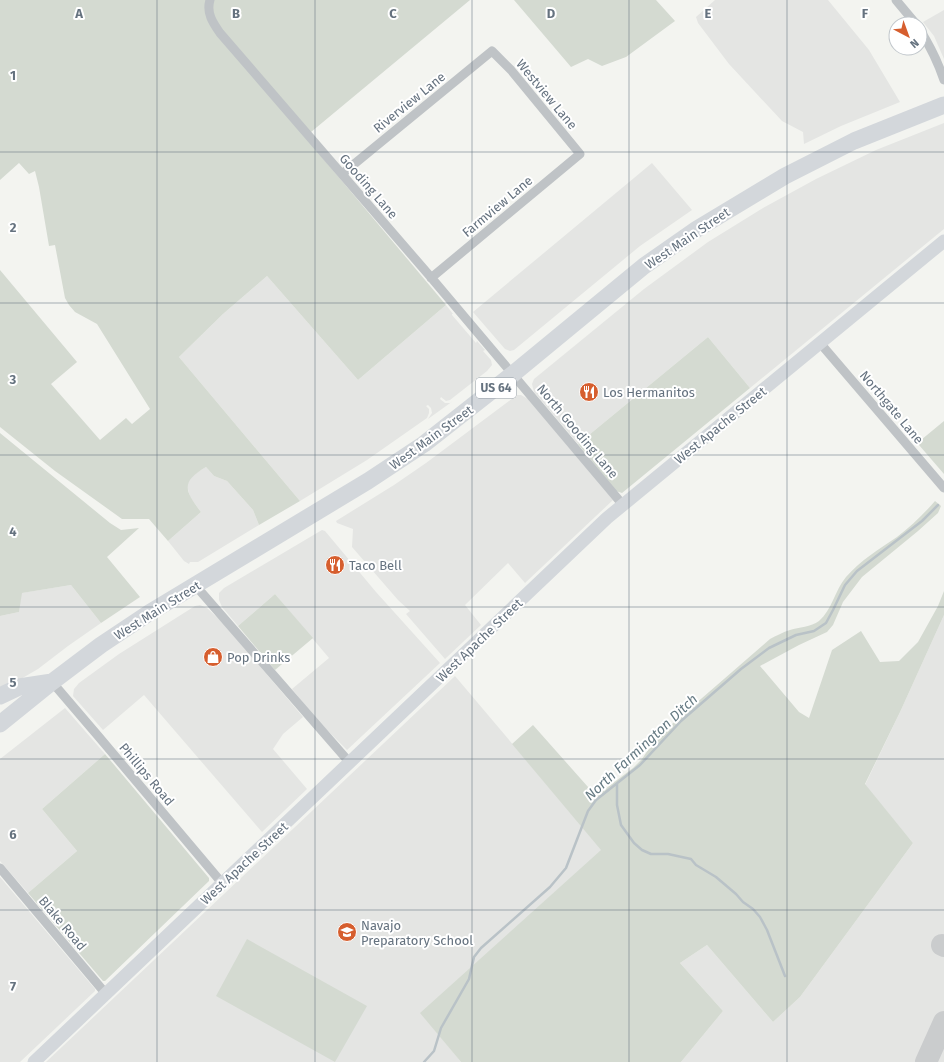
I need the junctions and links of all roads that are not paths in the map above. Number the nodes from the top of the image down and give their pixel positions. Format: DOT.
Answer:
graph roads {
  1 [pos="210,0"];
  2 [pos="896,0"];
  3 [pos="909,16"];
  4 [pos="928,44"];
  5 [pos="492,51"];
  6 [pos="944,80"];
  7 [pos="944,105"];
  8 [pos="580,154"];
  9 [pos="342,174"];
  10 [pos="944,241"];
  11 [pos="431,278"];
  12 [pos="820,343"];
  13 [pos="513,374"];
  14 [pos="944,488"];
  15 [pos="623,504"];
  16 [pos="195,585"];
  17 [pos="52,682"];
  18 [pos="0,696"];
  19 [pos="0,724"];
  20 [pos="350,763"];
  21 [pos="0,868"];
  22 [pos="222,883"];
  23 [pos="106,994"];
  24 [pos="34,1062"];
  1 -- 9 [label="street, Gooding Lane"];
  2 -- 3 [label="street"];
  4 -- 6 [label="street"];
  5 -- 8 [label="street, Westview Lane"];
  5 -- 9 [label="street, Riverview Lane"];
  7 -- 13 [label="highway, West Main Street / US 64"];
  8 -- 11 [label="street, Farmview Lane"];
  9 -- 11 [label="street, Gooding Lane"];
  10 -- 12 [label="main road, West Apache Street"];
  11 -- 13 [label="street, Gooding Lane"];
  12 -- 14 [label="street, Northgate Lane"];
  12 -- 15 [label="main road, West Apache Street"];
  13 -- 15 [label="street, North Gooding Lane"];
  13 -- 16 [label="highway, West Main Street / US 64"];
  15 -- 20 [label="main road, West Apache Street"];
  16 -- 17 [label="highway, West Main Street / US 64"];
  16 -- 20 [label="street"];
  17 -- 18 [label="highway, US 64"];
  17 -- 19 [label="highway, West Main Street / US 64"];
  17 -- 22 [label="street, Phillips Road"];
  20 -- 22 [label="main road, West Apache Street"];
  21 -- 23 [label="street, Blake Road"];
  22 -- 23 [label="main road, West Apache Street"];
  23 -- 24 [label="main road, West Apache Street"];
}
